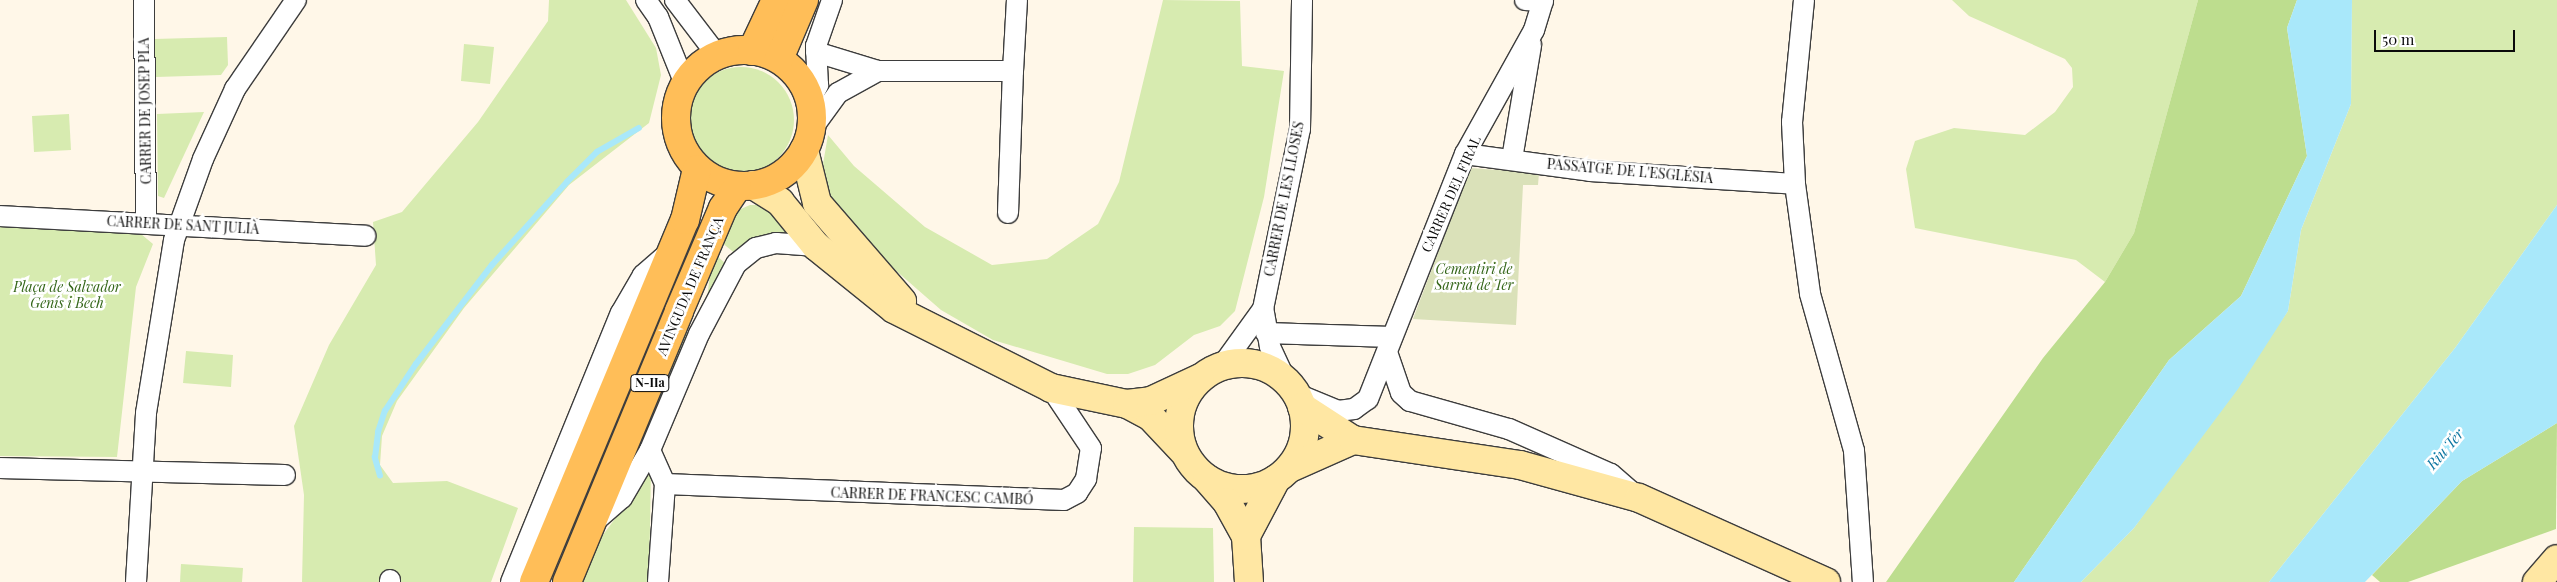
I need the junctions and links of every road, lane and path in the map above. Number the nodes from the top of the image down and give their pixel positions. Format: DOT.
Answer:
graph roads {
  1 [pos="144,0"];
  2 [pos="296,0"];
  3 [pos="646,0"];
  4 [pos="675,0"];
  5 [pos="776,0"];
  6 [pos="804,0"];
  7 [pos="832,0"];
  8 [pos="1017,0"];
  9 [pos="1302,0"];
  10 [pos="1525,0"];
  11 [pos="1543,0"];
  12 [pos="1804,0"];
  13 [pos="1534,30"];
  14 [pos="752,51"];
  15 [pos="816,52"];
  16 [pos="718,55"];
  17 [pos="779,59"];
  18 [pos="878,71"];
  19 [pos="1013,71"];
  20 [pos="684,84"];
  21 [pos="811,99"];
  22 [pos="807,140"];
  23 [pos="1465,154"];
  24 [pos="1512,159"];
  25 [pos="697,169"];
  26 [pos="1795,184"];
  27 [pos="745,186"];
  28 [pos="1008,213"];
  29 [pos="0,216"];
  30 [pos="146,222"];
  31 [pos="179,223"];
  32 [pos="365,236"];
  33 [pos="816,246"];
  34 [pos="673,250"];
  35 [pos="698,268"];
  36 [pos="1263,309"];
  37 [pos="918,318"];
  38 [pos="1266,333"];
  39 [pos="699,334"];
  40 [pos="1390,346"];
  41 [pos="1213,371"];
  42 [pos="1051,388"];
  43 [pos="1294,393"];
  44 [pos="1127,404"];
  45 [pos="1353,440"];
  46 [pos="650,450"];
  47 [pos="1183,451"];
  48 [pos="0,468"];
  49 [pos="142,471"];
  50 [pos="1283,473"];
  51 [pos="285,475"];
  52 [pos="1207,479"];
  53 [pos="665,484"];
  54 [pos="1639,498"];
  55 [pos="591,524"];
  56 [pos="1246,536"];
  57 [pos="1819,580"];
  58 [pos="136,582"];
  59 [pos="511,582"];
  60 [pos="534,582"];
  61 [pos="567,582"];
  62 [pos="658,582"];
  63 [pos="1249,582"];
  64 [pos="1863,582"];
  1 -- 30 [label="street, CARRER DE JOSEP PLA"];
  2 -- 31 [label="street"];
  3 -- 20 [label="street"];
  4 -- 16 [label="street"];
  5 -- 14 [label="main road"];
  6 -- 17 [label="main road"];
  7 -- 15 [label="street"];
  8 -- 19 [label="street"];
  9 -- 36 [label="street, CARRER DE LES LLOSES"];
  10 -- 11 [label="street"];
  11 -- 13 [label="street, CARRER DEL FIRAL"];
  12 -- 26 [label="street"];
  13 -- 23 [label="street, CARRER DEL FIRAL"];
  13 -- 24 [label="street, CARRER DEL FIRAL"];
  14 -- 16 [label="main road"];
  14 -- 17 [label="main road"];
  15 -- 18 [label="street"];
  15 -- 21 [label="street"];
  16 -- 20 [label="main road"];
  17 -- 21 [label="main road"];
  18 -- 19 [label="street"];
  18 -- 22 [label="street"];
  19 -- 28 [label="street"];
  20 -- 25 [label="main road"];
  21 -- 22 [label="main road"];
  22 -- 27 [label="main road"];
  22 -- 37 [label="street"];
  23 -- 24 [label="street, PASSATGE DE L'ESGLÉSIA"];
  23 -- 40 [label="street, CARRER DEL FIRAL"];
  24 -- 26 [label="street, PASSATGE DE L'ESGLÉSIA"];
  25 -- 27 [label="main road"];
  25 -- 34 [label="main road, N-IIa"];
  26 -- 64 [label="street"];
  27 -- 33 [label="street"];
  27 -- 35 [label="main road, AVINGUDA DE FRANÇA / N-IIa"];
  29 -- 30 [label="street, CARRER DE SANT JULIÀ"];
  30 -- 31 [label="street, CARRER DE SANT JULIÀ"];
  31 -- 32 [label="street, CARRER DE SANT JULIÀ"];
  31 -- 49 [label="street"];
  33 -- 37 [label="street"];
  33 -- 39 [label="street"];
  34 -- 59 [label="street"];
  34 -- 60 [label="main road, N-IIa"];
  35 -- 39 [label="street"];
  35 -- 55 [label="main road, AVINGUDA DE FRANÇA / N-IIa"];
  36 -- 38 [label="street, CARRER DE LES LLOSES"];
  36 -- 41 [label="street, CARRER DE LES LLOSES"];
  37 -- 42 [label="street"];
  38 -- 40 [label="street"];
  38 -- 43 [label="street, CARRER DE LES LLOSES"];
  39 -- 46 [label="street"];
  40 -- 43 [label="street, CARRER DEL FIRAL"];
  40 -- 54 [label="street"];
  41 -- 43 [label="street"];
  41 -- 44 [label="street"];
  41 -- 47 [label="street"];
  42 -- 44 [label="street"];
  42 -- 53 [label="street, CARRER DE FRANCESC CAMBÓ"];
  43 -- 45 [label="street"];
  43 -- 50 [label="street"];
  44 -- 47 [label="street"];
  45 -- 50 [label="street"];
  45 -- 54 [label="street"];
  46 -- 53 [label="street"];
  46 -- 55 [label="street"];
  47 -- 52 [label="street"];
  48 -- 49 [label="street"];
  49 -- 51 [label="street"];
  49 -- 58 [label="street"];
  50 -- 52 [label="street"];
  50 -- 56 [label="street"];
  52 -- 56 [label="street"];
  53 -- 62 [label="street"];
  54 -- 57 [label="street"];
  55 -- 61 [label="main road, AVINGUDA DE FRANÇA / N-IIa"];
  56 -- 63 [label="street"];
}
